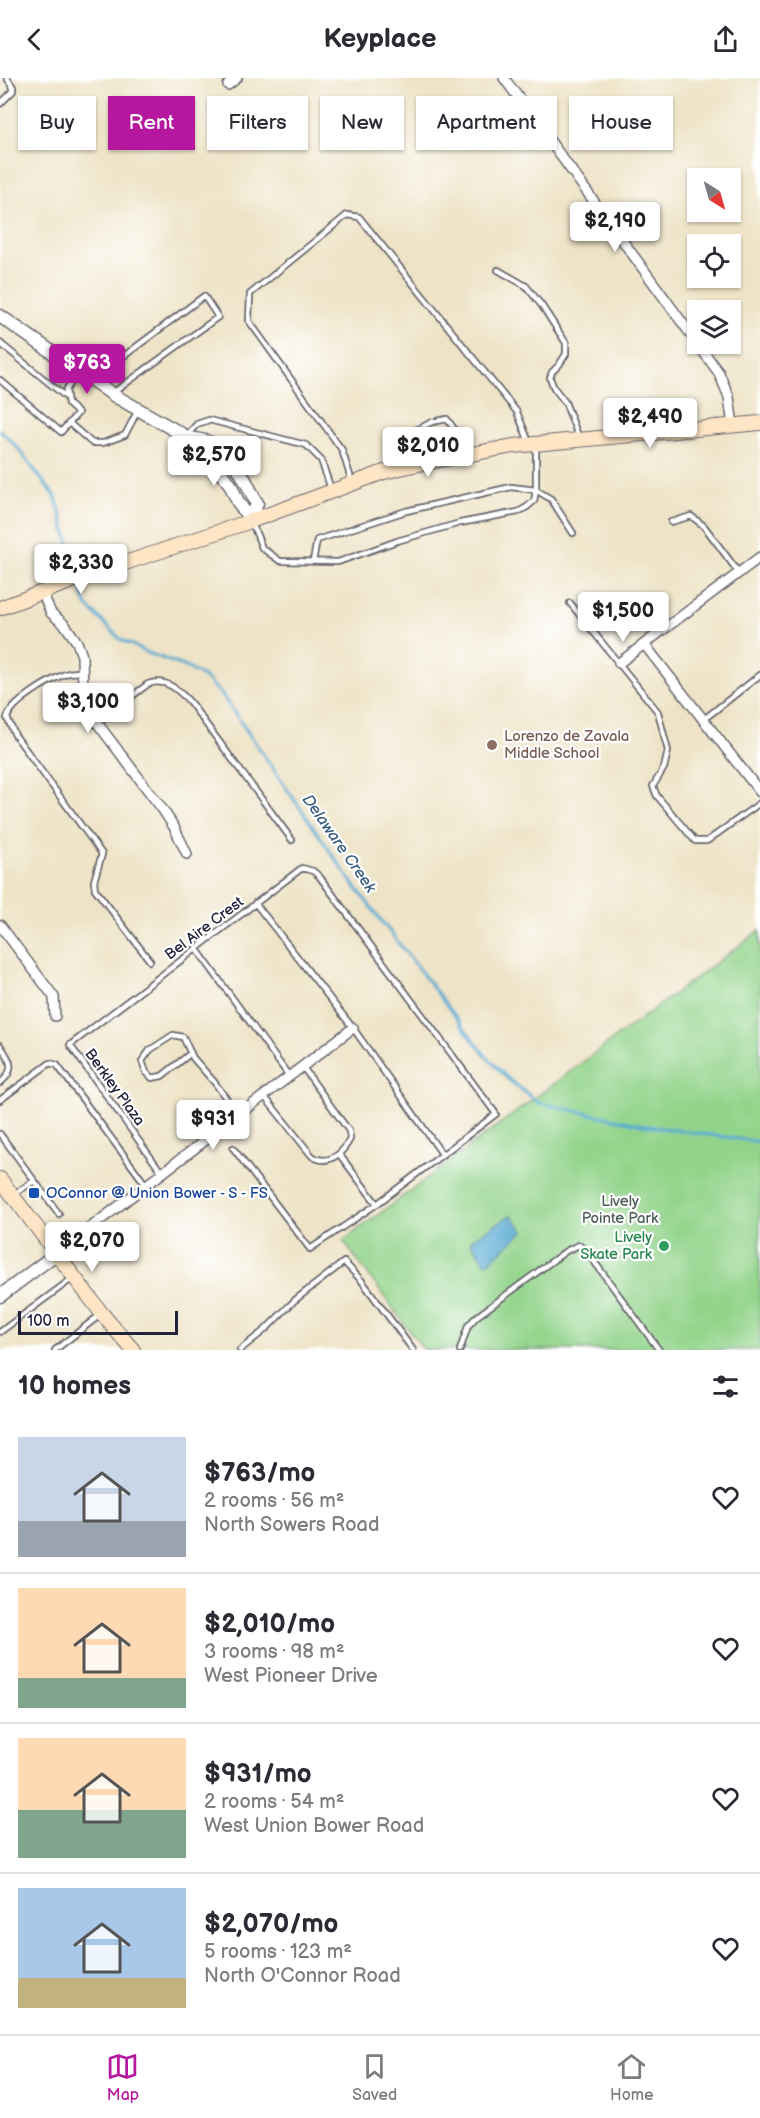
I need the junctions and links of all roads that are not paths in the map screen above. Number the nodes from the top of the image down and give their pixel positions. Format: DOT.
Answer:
graph roads {
  1 [pos="7,78"];
  2 [pos="237,78"];
  3 [pos="504,78"];
  4 [pos="228,85"];
  5 [pos="0,104"];
  6 [pos="498,270"];
  7 [pos="0,316"];
  8 [pos="0,343"];
  9 [pos="79,371"];
  10 [pos="0,380"];
  11 [pos="92,380"];
  12 [pos="111,394"];
  13 [pos="66,397"];
  14 [pos="138,410"];
  15 [pos="69,423"];
  16 [pos="760,423"];
  17 [pos="733,426"];
  18 [pos="190,438"];
  19 [pos="580,441"];
  20 [pos="533,444"];
  21 [pos="472,454"];
  22 [pos="409,466"];
  23 [pos="352,483"];
  24 [pos="536,490"];
  25 [pos="332,491"];
  26 [pos="251,521"];
  27 [pos="671,522"];
  28 [pos="573,533"];
  29 [pos="760,557"];
  30 [pos="314,561"];
  31 [pos="740,573"];
  32 [pos="46,590"];
  33 [pos="570,603"];
  34 [pos="0,608"];
  35 [pos="644,644"];
  36 [pos="619,663"];
  37 [pos="82,672"];
  38 [pos="760,675"];
  39 [pos="703,720"];
  40 [pos="98,723"];
  41 [pos="760,792"];
  42 [pos="760,803"];
  43 [pos="292,840"];
  44 [pos="187,854"];
  45 [pos="255,903"];
  46 [pos="0,925"];
  47 [pos="196,948"];
  48 [pos="150,961"];
  49 [pos="55,1016"];
  50 [pos="352,1028"];
  51 [pos="0,1045"];
  52 [pos="70,1045"];
  53 [pos="191,1053"];
  54 [pos="302,1066"];
  55 [pos="289,1076"];
  56 [pos="0,1083"];
  57 [pos="264,1095"];
  58 [pos="0,1100"];
  59 [pos="238,1115"];
  60 [pos="0,1134"];
  61 [pos="233,1148"];
  62 [pos="339,1154"];
  63 [pos="442,1154"];
  64 [pos="162,1173"];
  65 [pos="34,1181"];
  66 [pos="146,1185"];
  67 [pos="5,1190"];
  68 [pos="377,1204"];
  69 [pos="59,1214"];
  70 [pos="57,1253"];
  71 [pos="75,1277"];
  72 [pos="0,1296"];
  73 [pos="102,1313"];
  74 [pos="0,1332"];
  75 [pos="55,1350"];
  76 [pos="134,1350"];
  77 [pos="240,1350"];
  78 [pos="413,1350"];
  79 [pos="460,1350"];
  80 [pos="659,1350"];
  1 -- 5 [label="lane"];
  2 -- 4 [label="street"];
  3 -- 17 [label="street"];
  6 -- 19 [label="lane"];
  7 -- 9 [label="street"];
  8 -- 13 [label="lane"];
  9 -- 11 [label="street"];
  9 -- 13 [label="lane"];
  10 -- 15 [label="lane"];
  11 -- 12 [label="street"];
  11 -- 12 [label="lane"];
  12 -- 14 [label="street"];
  13 -- 15 [label="lane"];
  14 -- 15 [label="lane"];
  14 -- 18 [label="street"];
  16 -- 17 [label="main road"];
  17 -- 19 [label="main road"];
  18 -- 25 [label="lane"];
  18 -- 26 [label="street"];
  19 -- 20 [label="main road"];
  20 -- 21 [label="main road"];
  20 -- 23 [label="lane"];
  20 -- 24 [label="lane"];
  21 -- 22 [label="main road"];
  21 -- 22 [label="lane"];
  22 -- 23 [label="main road"];
  23 -- 25 [label="main road"];
  24 -- 28 [label="lane"];
  24 -- 30 [label="lane"];
  24 -- 30 [label="lane"];
  25 -- 26 [label="main road"];
  26 -- 30 [label="lane"];
  26 -- 32 [label="main road"];
  27 -- 31 [label="lane"];
  29 -- 31 [label="street"];
  31 -- 35 [label="street"];
  32 -- 34 [label="main road"];
  32 -- 37 [label="street"];
  33 -- 36 [label="lane"];
  35 -- 36 [label="street"];
  35 -- 39 [label="street"];
  36 -- 42 [label="lane"];
  37 -- 40 [label="street"];
  37 -- 48 [label="lane"];
  38 -- 39 [label="lane"];
  39 -- 41 [label="street"];
  40 -- 43 [label="lane"];
  40 -- 44 [label="street"];
  45 -- 47 [label="lane, Bel Aire Crest"];
  45 -- 50 [label="lane, Bel Aire Crest"];
  45 -- 63 [label="lane"];
  46 -- 49 [label="street"];
  47 -- 52 [label="lane, Bel Aire Crest"];
  47 -- 55 [label="lane"];
  50 -- 54 [label="street"];
  50 -- 63 [label="lane, Bel Aire Crest"];
  51 -- 56 [label="lane"];
  52 -- 64 [label="lane, Berkley Plaza"];
  53 -- 53 [label="lane"];
  53 -- 59 [label="lane"];
  54 -- 55 [label="street"];
  54 -- 62 [label="lane"];
  55 -- 57 [label="street"];
  57 -- 59 [label="street"];
  57 -- 62 [label="lane"];
  58 -- 66 [label="lane"];
  59 -- 64 [label="street"];
  60 -- 65 [label="lane"];
  61 -- 68 [label="lane"];
  62 -- 68 [label="lane"];
  63 -- 68 [label="lane"];
  64 -- 66 [label="street"];
  65 -- 67 [label="lane"];
  65 -- 69 [label="lane"];
  66 -- 70 [label="street"];
  67 -- 70 [label="main road"];
  70 -- 71 [label="main road"];
  70 -- 72 [label="street"];
  71 -- 73 [label="main road"];
  71 -- 74 [label="lane"];
  73 -- 75 [label="lane"];
  73 -- 76 [label="main road"];
  77 -- 78 [label="lane"];
  79 -- 80 [label="lane"];
}
